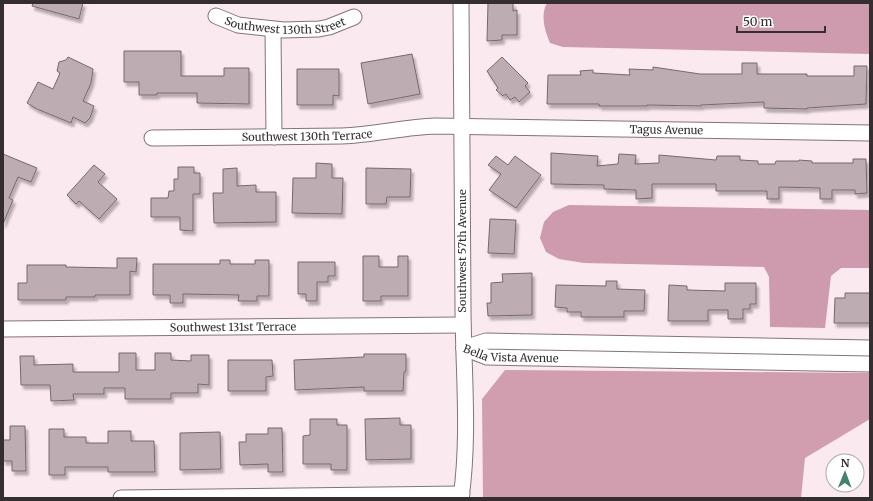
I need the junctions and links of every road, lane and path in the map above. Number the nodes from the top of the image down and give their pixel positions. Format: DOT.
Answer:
graph roads {
  1 [pos="461,3"];
  2 [pos="216,16"];
  3 [pos="354,17"];
  4 [pos="273,30"];
  5 [pos="462,127"];
  6 [pos="870,133"];
  7 [pos="274,137"];
  8 [pos="152,138"];
  9 [pos="463,324"];
  10 [pos="3,329"];
  11 [pos="464,348"];
  12 [pos="870,348"];
  13 [pos="870,364"];
  14 [pos="461,496"];
  15 [pos="278,497"];
  16 [pos="121,498"];
  1 -- 5 [label="street, Southwest 57th Avenue"];
  2 -- 4 [label="street, Southwest 130th Street"];
  3 -- 4 [label="street, Southwest 130th Street"];
  4 -- 7 [label="street"];
  5 -- 6 [label="street, Tagus Avenue"];
  5 -- 7 [label="street, Southwest 130th Terrace"];
  5 -- 9 [label="street, Southwest 57th Avenue"];
  7 -- 8 [label="street, Southwest 130th Terrace"];
  9 -- 10 [label="street, Southwest 131st Terrace"];
  9 -- 11 [label="street, Southwest 57th Avenue"];
  11 -- 12 [label="street, Bella Vista Avenue"];
  11 -- 13 [label="street, Bella Vista Avenue"];
  11 -- 14 [label="street, Southwest 57th Avenue"];
  14 -- 15 [label="street"];
  15 -- 16 [label="street"];
}
